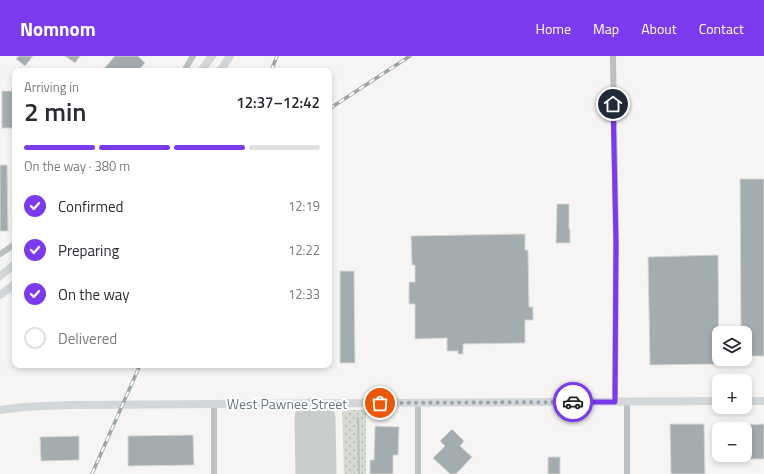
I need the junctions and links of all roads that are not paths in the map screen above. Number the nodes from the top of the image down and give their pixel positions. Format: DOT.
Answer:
graph roads {
  1 [pos="194,56"];
  2 [pos="212,56"];
  3 [pos="230,56"];
  4 [pos="613,56"];
  5 [pos="186,68"];
  6 [pos="203,68"];
  7 [pos="222,68"];
  8 [pos="12,246"];
  9 [pos="0,254"];
  10 [pos="12,266"];
  11 [pos="0,276"];
  12 [pos="12,286"];
  13 [pos="0,295"];
  14 [pos="712,401"];
  15 [pos="752,401"];
  16 [pos="764,401"];
  17 [pos="615,402"];
  18 [pos="627,402"];
  19 [pos="418,403"];
  20 [pos="214,404"];
  21 [pos="0,410"];
  22 [pos="214,474"];
  23 [pos="418,474"];
  24 [pos="627,474"];
  1 -- 5 [label="street"];
  2 -- 6 [label="main road"];
  3 -- 7 [label="main road"];
  4 -- 17 [label="street"];
  8 -- 9 [label="street"];
  10 -- 11 [label="main road"];
  12 -- 13 [label="main road"];
  14 -- 18 [label="main road, West Pawnee Street"];
  15 -- 16 [label="main road"];
  17 -- 18 [label="main road, West Pawnee Street"];
  17 -- 19 [label="main road, West Pawnee Street"];
  18 -- 24 [label="street"];
  19 -- 20 [label="main road, West Pawnee Street"];
  19 -- 23 [label="street"];
  20 -- 21 [label="main road, West Pawnee Street"];
  20 -- 22 [label="street"];
}
